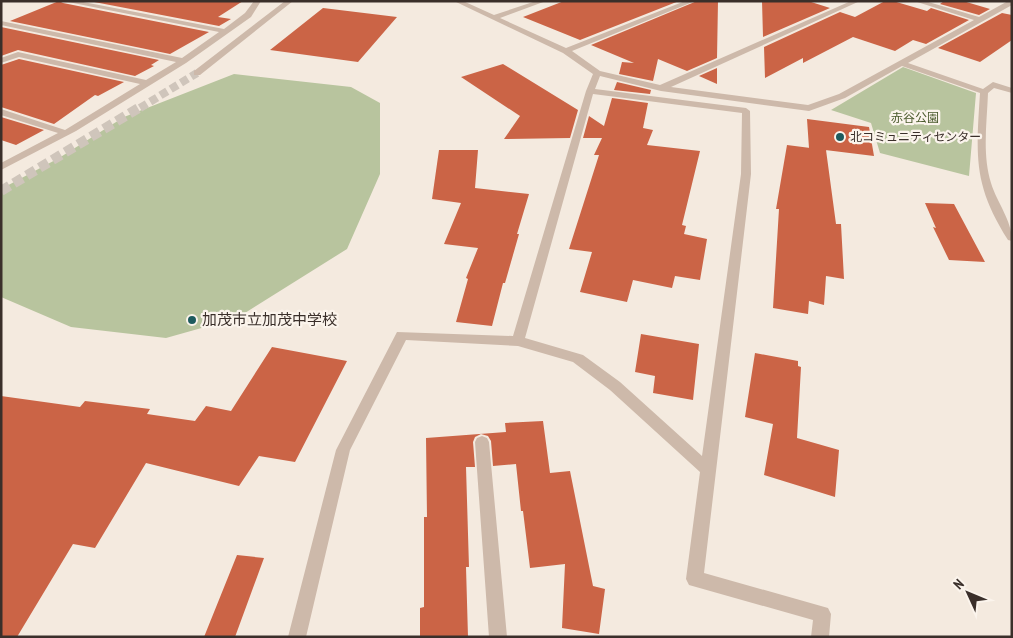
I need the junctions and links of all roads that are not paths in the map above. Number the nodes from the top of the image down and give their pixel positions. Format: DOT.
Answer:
graph roads {
  1 [pos="66,1"];
  2 [pos="258,1"];
  3 [pos="290,1"];
  4 [pos="457,1"];
  5 [pos="543,1"];
  6 [pos="692,1"];
  7 [pos="857,1"];
  8 [pos="917,1"];
  9 [pos="1012,2"];
  10 [pos="494,18"];
  11 [pos="980,20"];
  12 [pos="1,23"];
  13 [pos="224,32"];
  14 [pos="566,51"];
  15 [pos="1,61"];
  16 [pos="183,61"];
  17 [pos="901,63"];
  18 [pos="197,73"];
  19 [pos="597,73"];
  20 [pos="148,83"];
  21 [pos="661,88"];
  22 [pos="590,91"];
  23 [pos="1012,91"];
  24 [pos="984,92"];
  25 [pos="1,112"];
  26 [pos="66,133"];
  27 [pos="1,166"];
  28 [pos="1012,238"];
  29 [pos="518,341"];
  30 [pos="482,442"];
  31 [pos="708,470"];
  32 [pos="297,637"];
  33 [pos="498,637"];
  34 [pos="820,637"];
  1 -- 13 [label="street"];
  2 -- 13 [label="street"];
  3 -- 18 [label="street"];
  4 -- 10 [label="street"];
  5 -- 10 [label="street"];
  6 -- 14 [label="street"];
  7 -- 21 [label="street"];
  8 -- 11 [label="street"];
  9 -- 11 [label="street"];
  10 -- 14 [label="street"];
  11 -- 17 [label="street"];
  12 -- 16 [label="street"];
  13 -- 16 [label="street"];
  14 -- 19 [label="street"];
  15 -- 20 [label="street"];
  16 -- 20 [label="street"];
  17 -- 21 [label="street"];
  17 -- 24 [label="street"];
  19 -- 21 [label="street"];
  19 -- 22 [label="street"];
  20 -- 26 [label="street"];
  22 -- 29 [label="street"];
  22 -- 31 [label="street"];
  23 -- 24 [label="street"];
  24 -- 28 [label="street"];
  25 -- 26 [label="street"];
  26 -- 27 [label="street"];
  29 -- 31 [label="street"];
  29 -- 32 [label="street"];
  30 -- 33 [label="street"];
  31 -- 34 [label="street"];
}
